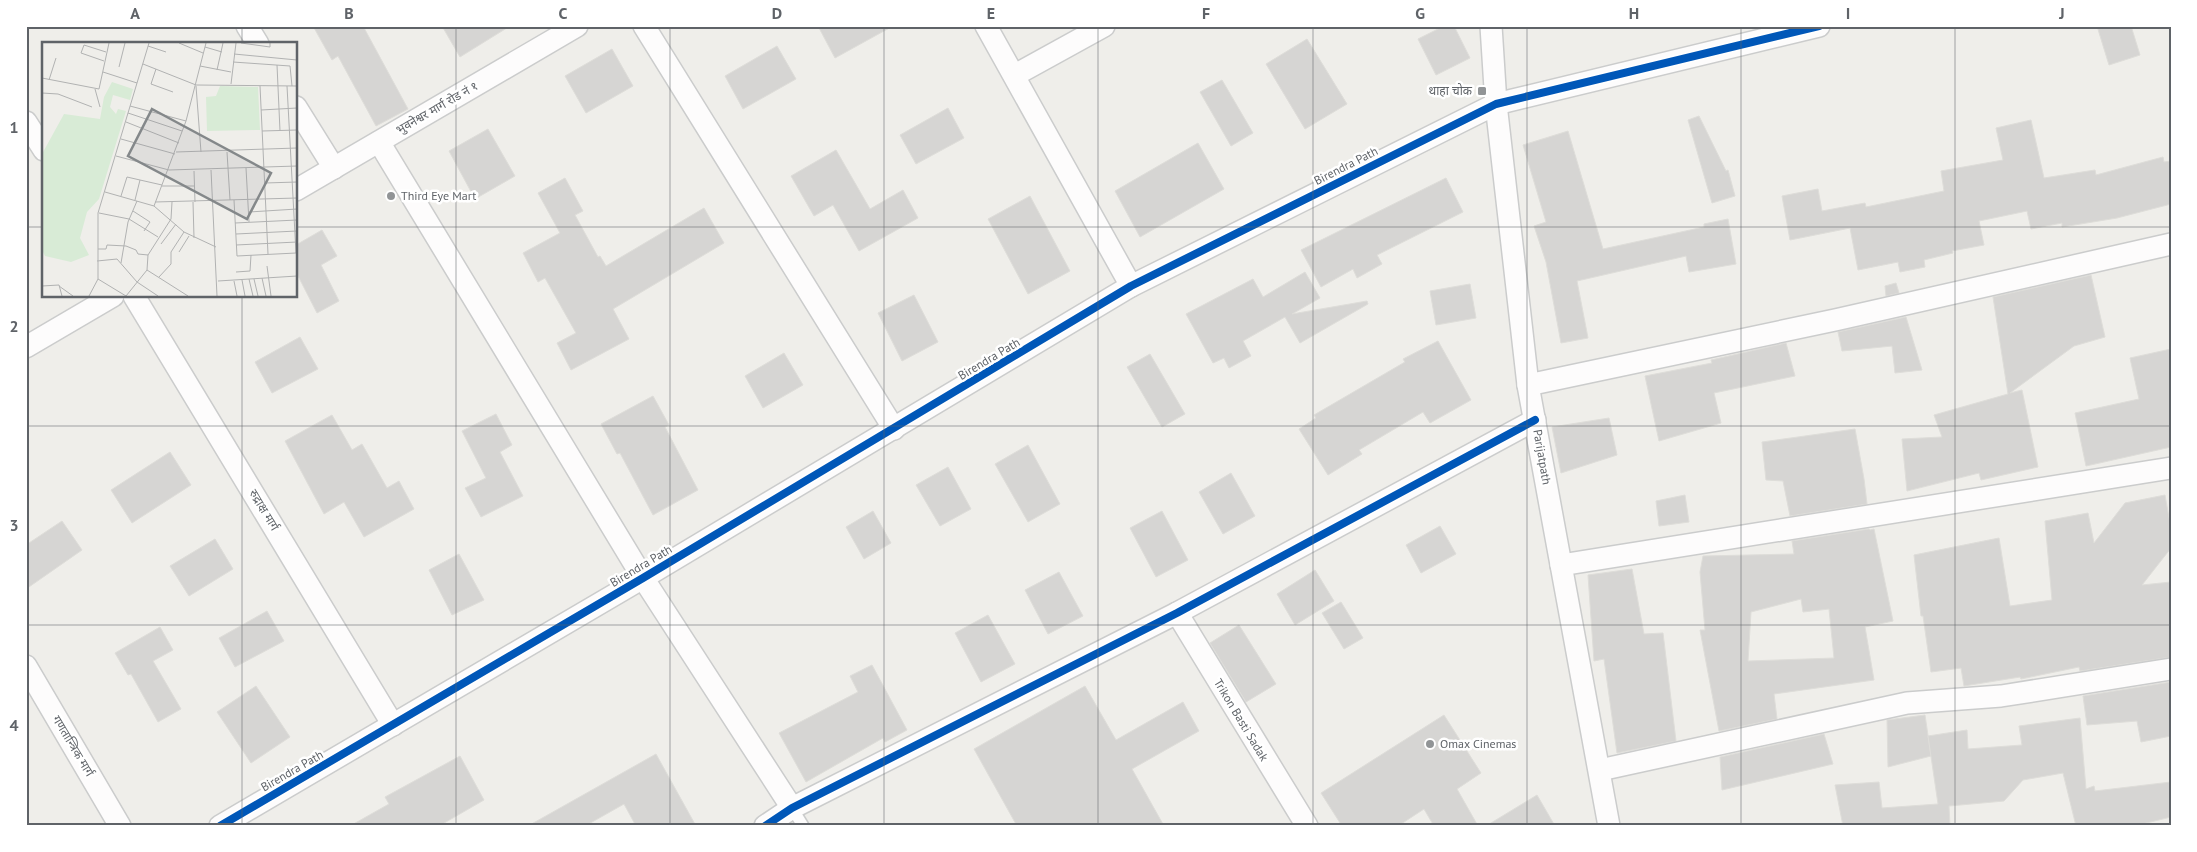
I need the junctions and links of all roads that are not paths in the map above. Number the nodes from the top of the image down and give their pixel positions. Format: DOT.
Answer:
graph roads {
  1 [pos="247,26"];
  2 [pos="577,26"];
  3 [pos="644,26"];
  4 [pos="986,26"];
  5 [pos="1104,26"];
  6 [pos="1490,26"];
  7 [pos="1819,26"];
  8 [pos="257,42"];
  9 [pos="1015,75"];
  10 [pos="1496,104"];
  11 [pos="298,110"];
  12 [pos="26,122"];
  13 [pos="379,142"];
  14 [pos="42,147"];
  15 [pos="334,168"];
  16 [pos="298,189"];
  17 [pos="2171,244"];
  18 [pos="1131,286"];
  19 [pos="110,298"];
  20 [pos="135,298"];
  21 [pos="26,347"];
  22 [pos="1528,385"];
  23 [pos="1535,420"];
  24 [pos="894,430"];
  25 [pos="2171,468"];
  26 [pos="1561,565"];
  27 [pos="643,578"];
  28 [pos="1177,613"];
  29 [pos="26,666"];
  30 [pos="2171,669"];
  31 [pos="393,725"];
  32 [pos="1600,770"];
  33 [pos="798,817"];
  34 [pos="120,826"];
  35 [pos="220,826"];
  36 [pos="765,826"];
  37 [pos="1306,826"];
  38 [pos="1609,826"];
  1 -- 8 [label="street"];
  2 -- 13 [label="street, भुवनेश्वर मार्ग रोड नं १"];
  3 -- 24 [label="street"];
  4 -- 9 [label="street"];
  5 -- 9 [label="street"];
  6 -- 10 [label="street, Parijatpath"];
  7 -- 10 [label="street, Birendra Path"];
  9 -- 18 [label="street"];
  10 -- 18 [label="street, Birendra Path"];
  10 -- 22 [label="street, Parijatpath"];
  11 -- 15 [label="street"];
  12 -- 14 [label="street"];
  13 -- 15 [label="street, भुवनेश्वर मार्ग रोड नं १"];
  13 -- 27 [label="street"];
  15 -- 16 [label="street, भुवनेश्वर मार्ग रोड नं १"];
  17 -- 22 [label="street"];
  18 -- 24 [label="street, Birendra Path"];
  19 -- 21 [label="street"];
  20 -- 31 [label="street, रुद्राक्ष मार्ग"];
  22 -- 23 [label="street, Parijatpath"];
  23 -- 26 [label="street, Parijatpath"];
  23 -- 28 [label="street"];
  24 -- 27 [label="street, Birendra Path"];
  25 -- 26 [label="street"];
  26 -- 32 [label="street, Parijatpath"];
  27 -- 31 [label="street, Birendra Path"];
  27 -- 33 [label="street"];
  28 -- 33 [label="street"];
  28 -- 37 [label="street, Trikon Basti Sadak"];
  29 -- 34 [label="street, गणतान्त्रिक मार्ग"];
  30 -- 32 [label="street"];
  31 -- 35 [label="street, Birendra Path"];
  32 -- 38 [label="street, Parijatpath"];
  33 -- 36 [label="street"];
}
